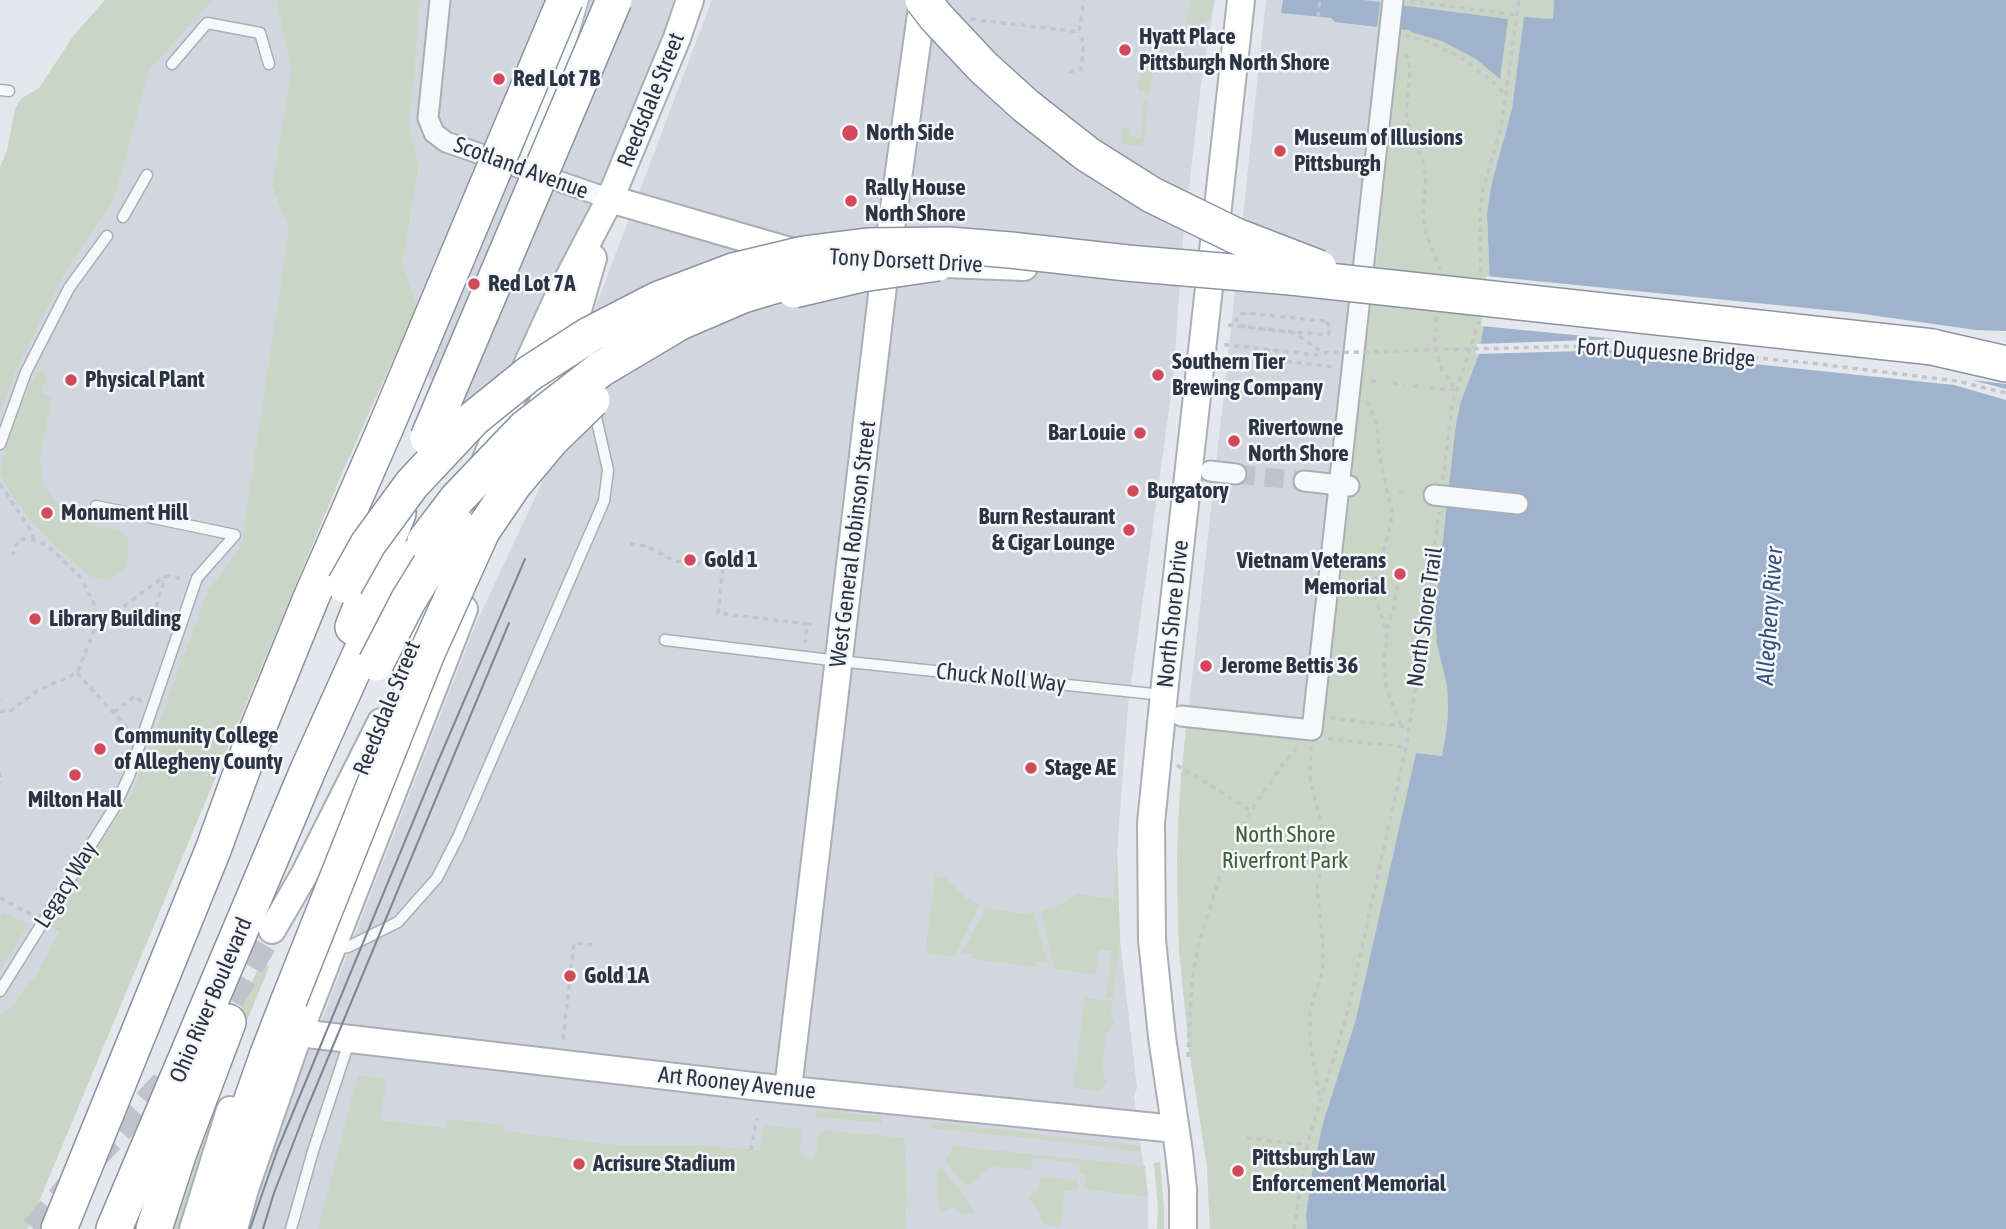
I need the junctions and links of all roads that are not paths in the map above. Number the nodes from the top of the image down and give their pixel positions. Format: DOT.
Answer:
graph roads {
  1 [pos="440,0"];
  2 [pos="565,0"];
  3 [pos="583,0"];
  4 [pos="614,0"];
  5 [pos="690,0"];
  6 [pos="924,0"];
  7 [pos="1241,0"];
  8 [pos="1393,2"];
  9 [pos="172,64"];
  10 [pos="269,64"];
  11 [pos="521,168"];
  12 [pos="148,175"];
  13 [pos="610,199"];
  14 [pos="123,217"];
  15 [pos="107,236"];
  16 [pos="937,259"];
  17 [pos="887,261"];
  18 [pos="1127,263"];
  19 [pos="1210,276"];
  20 [pos="1398,289"];
  21 [pos="2004,350"];
  22 [pos="596,417"];
  23 [pos="0,444"];
  24 [pos="1210,471"];
  25 [pos="1236,474"];
  26 [pos="1304,481"];
  27 [pos="1344,485"];
  28 [pos="1438,496"];
  29 [pos="1518,503"];
  30 [pos="96,506"];
  31 [pos="665,640"];
  32 [pos="839,661"];
  33 [pos="1164,695"];
  34 [pos="1181,716"];
  35 [pos="381,722"];
  36 [pos="308,770"];
  37 [pos="214,850"];
  38 [pos="272,930"];
  39 [pos="332,950"];
  40 [pos="0,991"];
  41 [pos="294,1016"];
  42 [pos="350,1039"];
  43 [pos="788,1089"];
  44 [pos="1175,1129"];
  45 [pos="59,1229"];
  46 [pos="114,1229"];
  47 [pos="154,1229"];
  48 [pos="193,1229"];
  49 [pos="212,1229"];
  50 [pos="234,1229"];
  51 [pos="291,1229"];
  52 [pos="1183,1229"];
  1 -- 11 [label="street, Scotland Avenue"];
  2 -- 37 [label="highway, bridge"];
  3 -- 11 [label="lane"];
  4 -- 36 [label="highway, bridge"];
  5 -- 13 [label="main road, Reedsdale Street"];
  6 -- 17 [label="main road, West General Robinson Street"];
  6 -- 20 [label="highway, bridge"];
  7 -- 19 [label="main road, North Shore Drive"];
  8 -- 27 [label="street"];
  9 -- 10 [label="lane"];
  11 -- 13 [label="street, Scotland Avenue"];
  12 -- 14 [label="lane"];
  13 -- 17 [label="main road, Tony Dorsett Drive"];
  13 -- 35 [label="main road, Reedsdale Street"];
  13 -- 39 [label="main road, Reedsdale Street"];
  15 -- 23 [label="lane"];
  16 -- 20 [label="highway, bridge"];
  16 -- 36 [label="highway, bridge"];
  16 -- 47 [label="highway, bridge"];
  17 -- 19 [label="main road, Tony Dorsett Drive"];
  17 -- 32 [label="main road, West General Robinson Street"];
  18 -- 20 [label="highway, bridge"];
  18 -- 37 [label="highway, bridge"];
  18 -- 41 [label="highway, bridge"];
  19 -- 33 [label="main road, North Shore Drive"];
  20 -- 21 [label="highway, Fort Duquesne Bridge, bridge"];
  22 -- 39 [label="lane"];
  24 -- 25 [label="street"];
  26 -- 27 [label="street"];
  27 -- 34 [label="street"];
  28 -- 29 [label="street"];
  30 -- 40 [label="lane, Legacy Way"];
  31 -- 32 [label="lane, Chuck Noll Way"];
  32 -- 33 [label="lane, Chuck Noll Way"];
  32 -- 43 [label="main road, West General Robinson Street"];
  33 -- 44 [label="main road, North Shore Drive"];
  35 -- 38 [label="main road"];
  35 -- 48 [label="main road, Reedsdale Street"];
  36 -- 46 [label="highway, Ohio River Boulevard"];
  37 -- 45 [label="highway"];
  39 -- 41 [label="main road, Reedsdale Street"];
  41 -- 42 [label="main road, Art Rooney Avenue"];
  41 -- 49 [label="highway"];
  41 -- 50 [label="main road, Reedsdale Street"];
  42 -- 43 [label="main road, Art Rooney Avenue"];
  42 -- 51 [label="lane"];
  43 -- 44 [label="main road, Art Rooney Avenue"];
  44 -- 52 [label="main road, North Shore Drive"];
}
